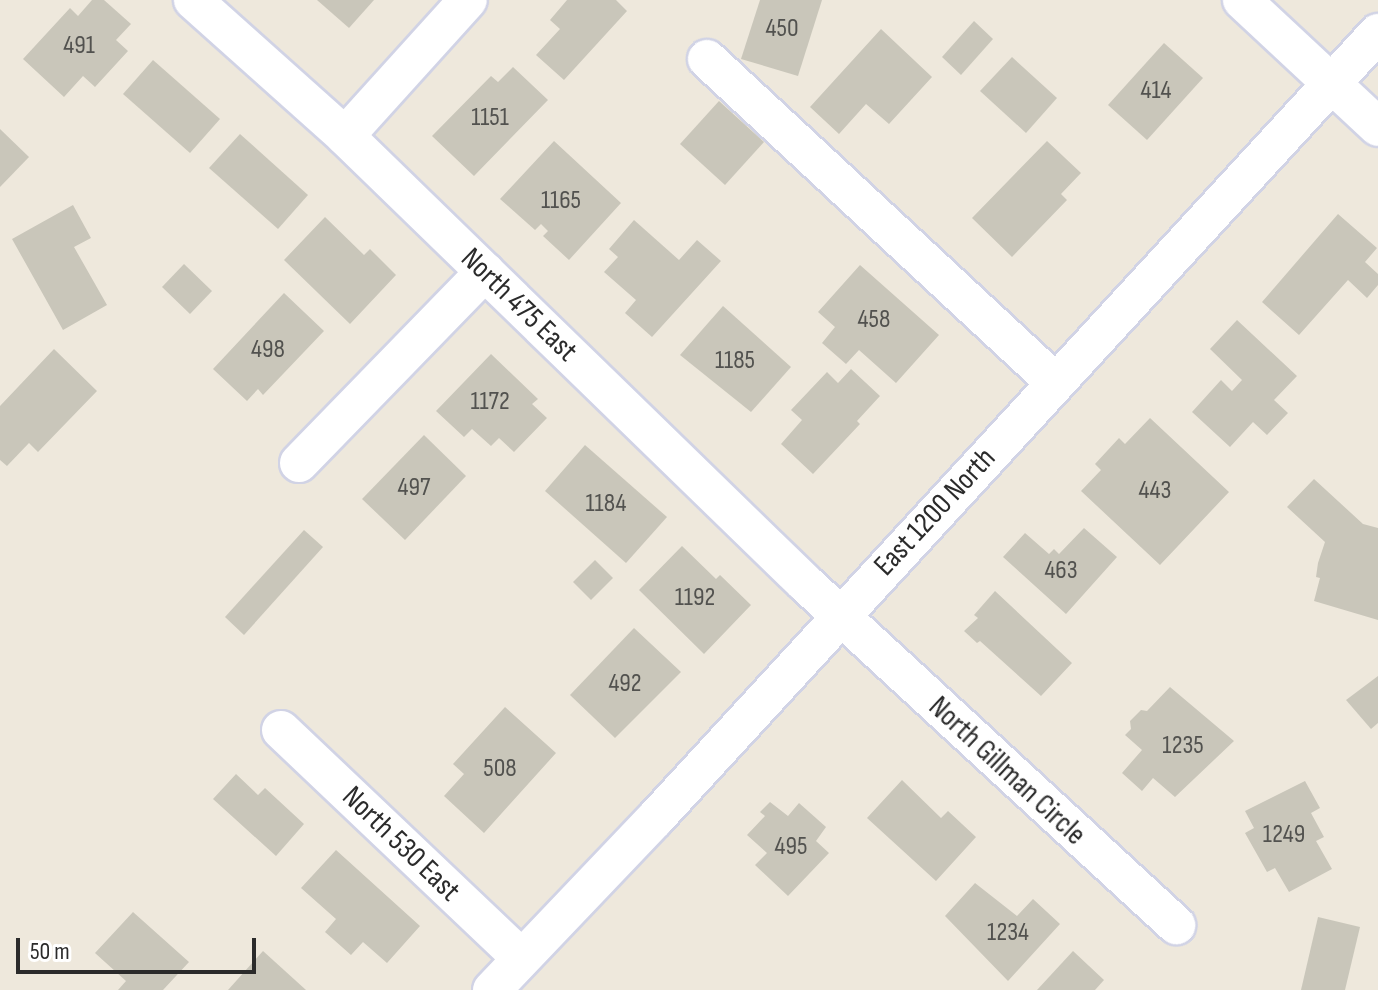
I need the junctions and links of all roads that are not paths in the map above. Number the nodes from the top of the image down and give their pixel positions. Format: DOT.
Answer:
graph roads {
  1 [pos="193,0"];
  2 [pos="468,0"];
  3 [pos="1242,0"];
  4 [pos="1378,33"];
  5 [pos="707,59"];
  6 [pos="1331,83"];
  7 [pos="1378,127"];
  8 [pos="345,136"];
  9 [pos="485,272"];
  10 [pos="1055,382"];
  11 [pos="299,463"];
  12 [pos="839,615"];
  13 [pos="281,730"];
  14 [pos="1176,925"];
  15 [pos="521,958"];
  16 [pos="492,990"];
  1 -- 8 [label="street, North 475 East"];
  2 -- 8 [label="street"];
  3 -- 6 [label="street"];
  4 -- 6 [label="street, East 1200 North"];
  5 -- 10 [label="street"];
  6 -- 7 [label="street"];
  6 -- 10 [label="street, East 1200 North"];
  8 -- 9 [label="street, North 475 East"];
  9 -- 11 [label="street"];
  9 -- 12 [label="street, North 475 East"];
  10 -- 12 [label="street, East 1200 North"];
  12 -- 14 [label="street, North Gillman Circle"];
  12 -- 15 [label="street, East 1200 North"];
  13 -- 15 [label="street, North 530 East"];
  15 -- 16 [label="street, East 1200 North"];
}
